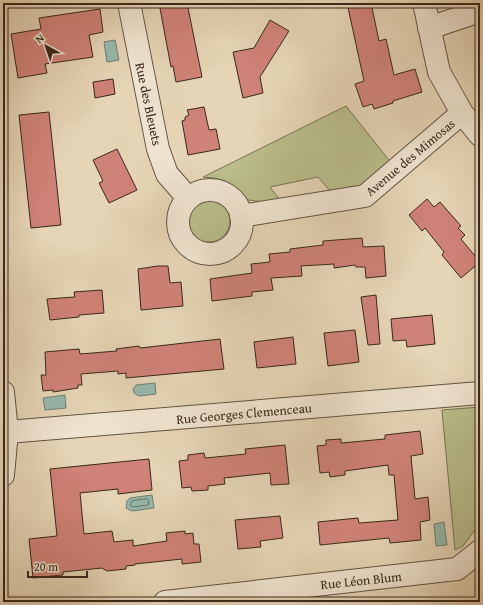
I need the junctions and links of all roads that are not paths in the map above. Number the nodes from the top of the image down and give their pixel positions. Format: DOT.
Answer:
graph roads {
  1 [pos="129,3"];
  2 [pos="424,3"];
  3 [pos="480,11"];
  4 [pos="428,28"];
  5 [pos="462,113"];
  6 [pos="480,135"];
  7 [pos="188,198"];
  8 [pos="241,216"];
  9 [pos="3,392"];
  10 [pos="480,393"];
  11 [pos="7,432"];
  12 [pos="3,474"];
  13 [pos="480,551"];
  14 [pos="165,602"];
  1 -- 7 [label="street, Rue des Bleuets"];
  2 -- 4 [label="street, Avenue des Mimosas"];
  3 -- 4 [label="street"];
  4 -- 5 [label="street, Avenue des Mimosas"];
  5 -- 6 [label="street"];
  5 -- 8 [label="street, Avenue des Mimosas"];
  7 -- 8 [label="street"];
  7 -- 8 [label="street"];
  9 -- 11 [label="street"];
  10 -- 11 [label="street, Rue Georges Clemenceau"];
  11 -- 12 [label="street"];
  13 -- 14 [label="street, Rue Léon Blum"];
}
